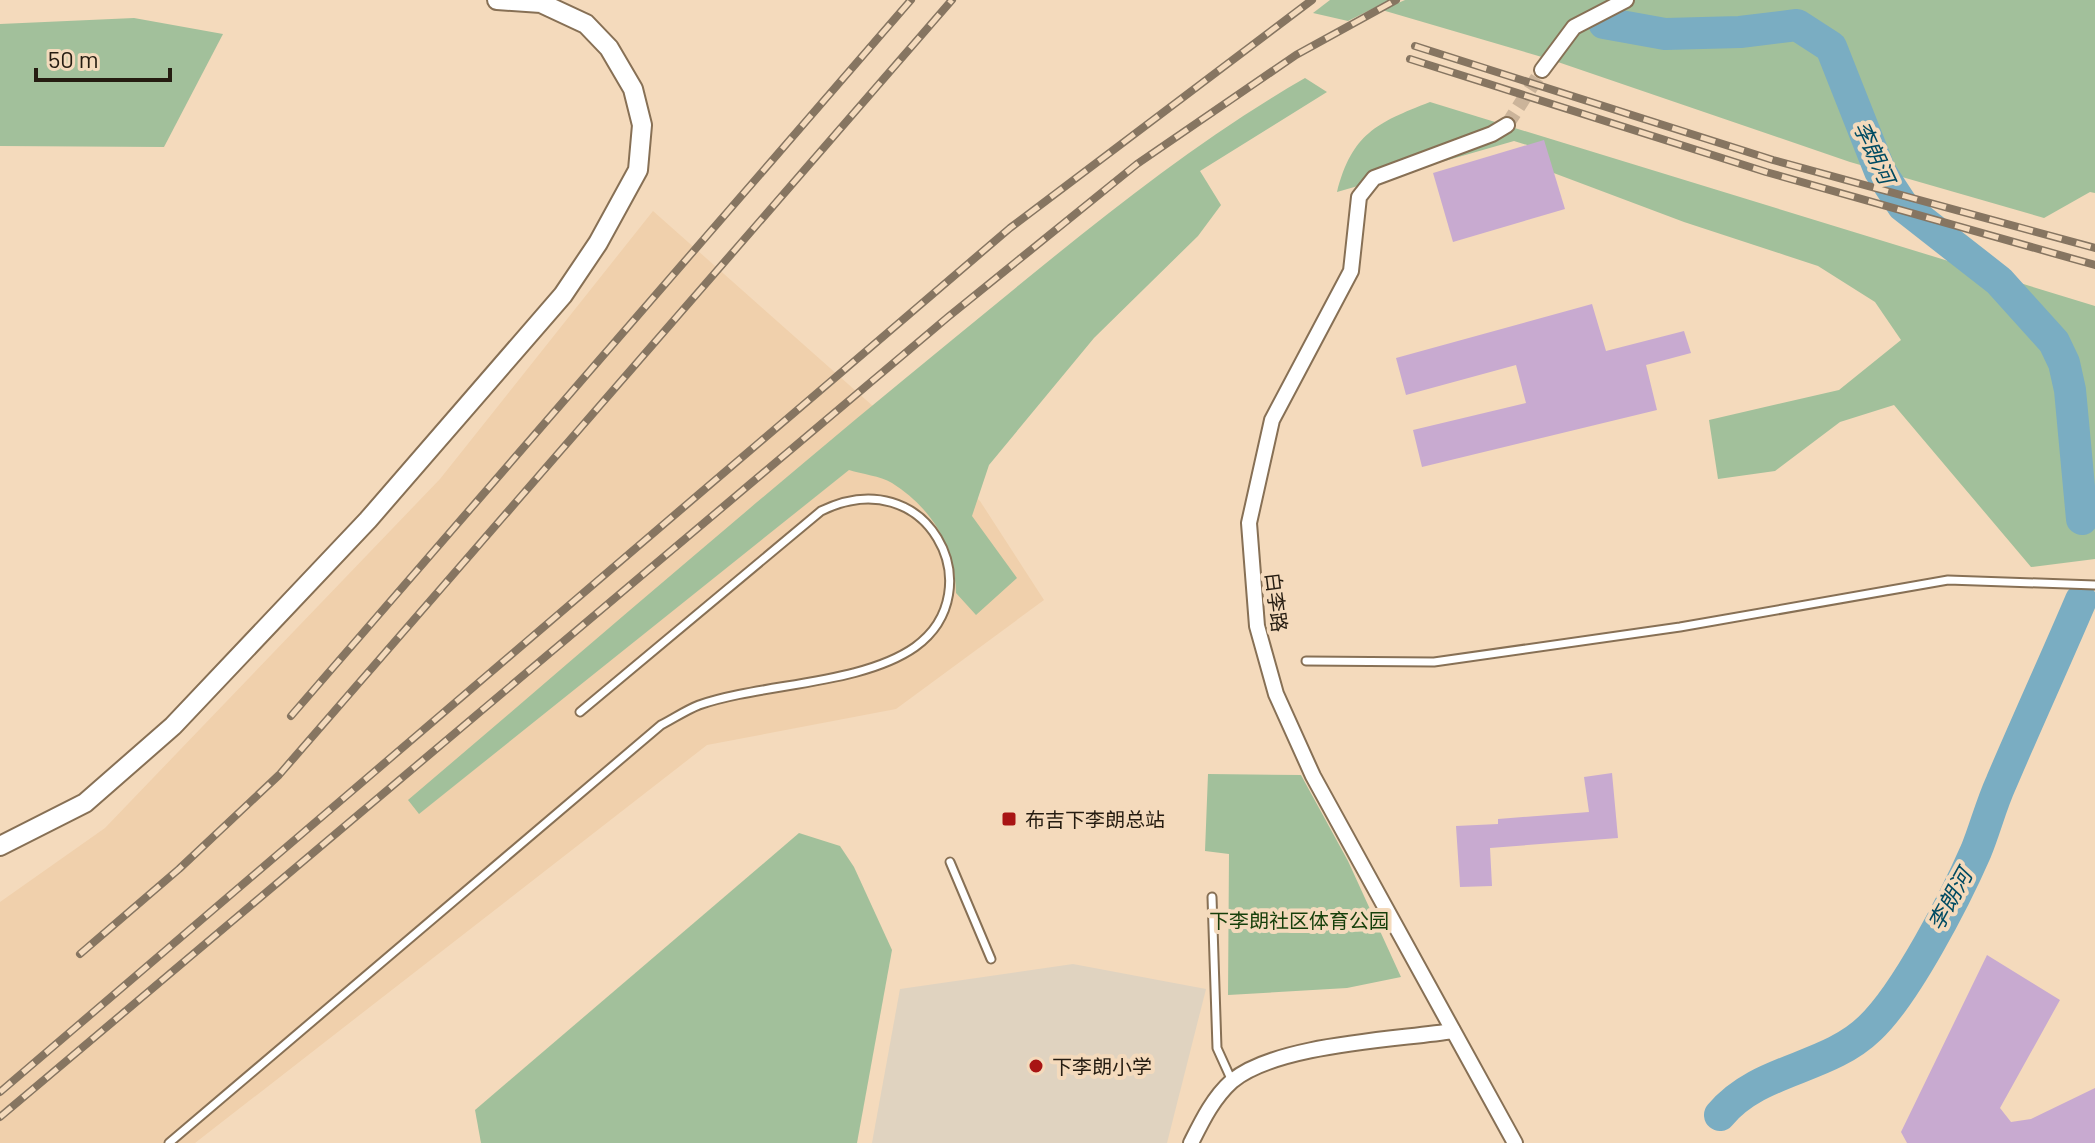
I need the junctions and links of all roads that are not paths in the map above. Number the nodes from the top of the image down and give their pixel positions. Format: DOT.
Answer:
graph roads {
  1 [pos="497,0"];
  2 [pos="1626,0"];
  3 [pos="1542,70"];
  4 [pos="1507,125"];
  5 [pos="2095,585"];
  6 [pos="1306,661"];
  7 [pos="580,712"];
  8 [pos="0,846"];
  9 [pos="950,862"];
  10 [pos="1212,897"];
  11 [pos="991,959"];
  12 [pos="1453,1031"];
  13 [pos="1232,1081"];
  14 [pos="169,1143"];
  15 [pos="1191,1143"];
  16 [pos="1515,1143"];
  1 -- 8 [label="street"];
  2 -- 3 [label="street"];
  4 -- 12 [label="street, 白李路"];
  5 -- 6 [label="lane"];
  7 -- 14 [label="lane"];
  9 -- 11 [label="lane"];
  10 -- 13 [label="lane"];
  12 -- 13 [label="street"];
  12 -- 16 [label="street, 白李路"];
  13 -- 15 [label="street"];
}
